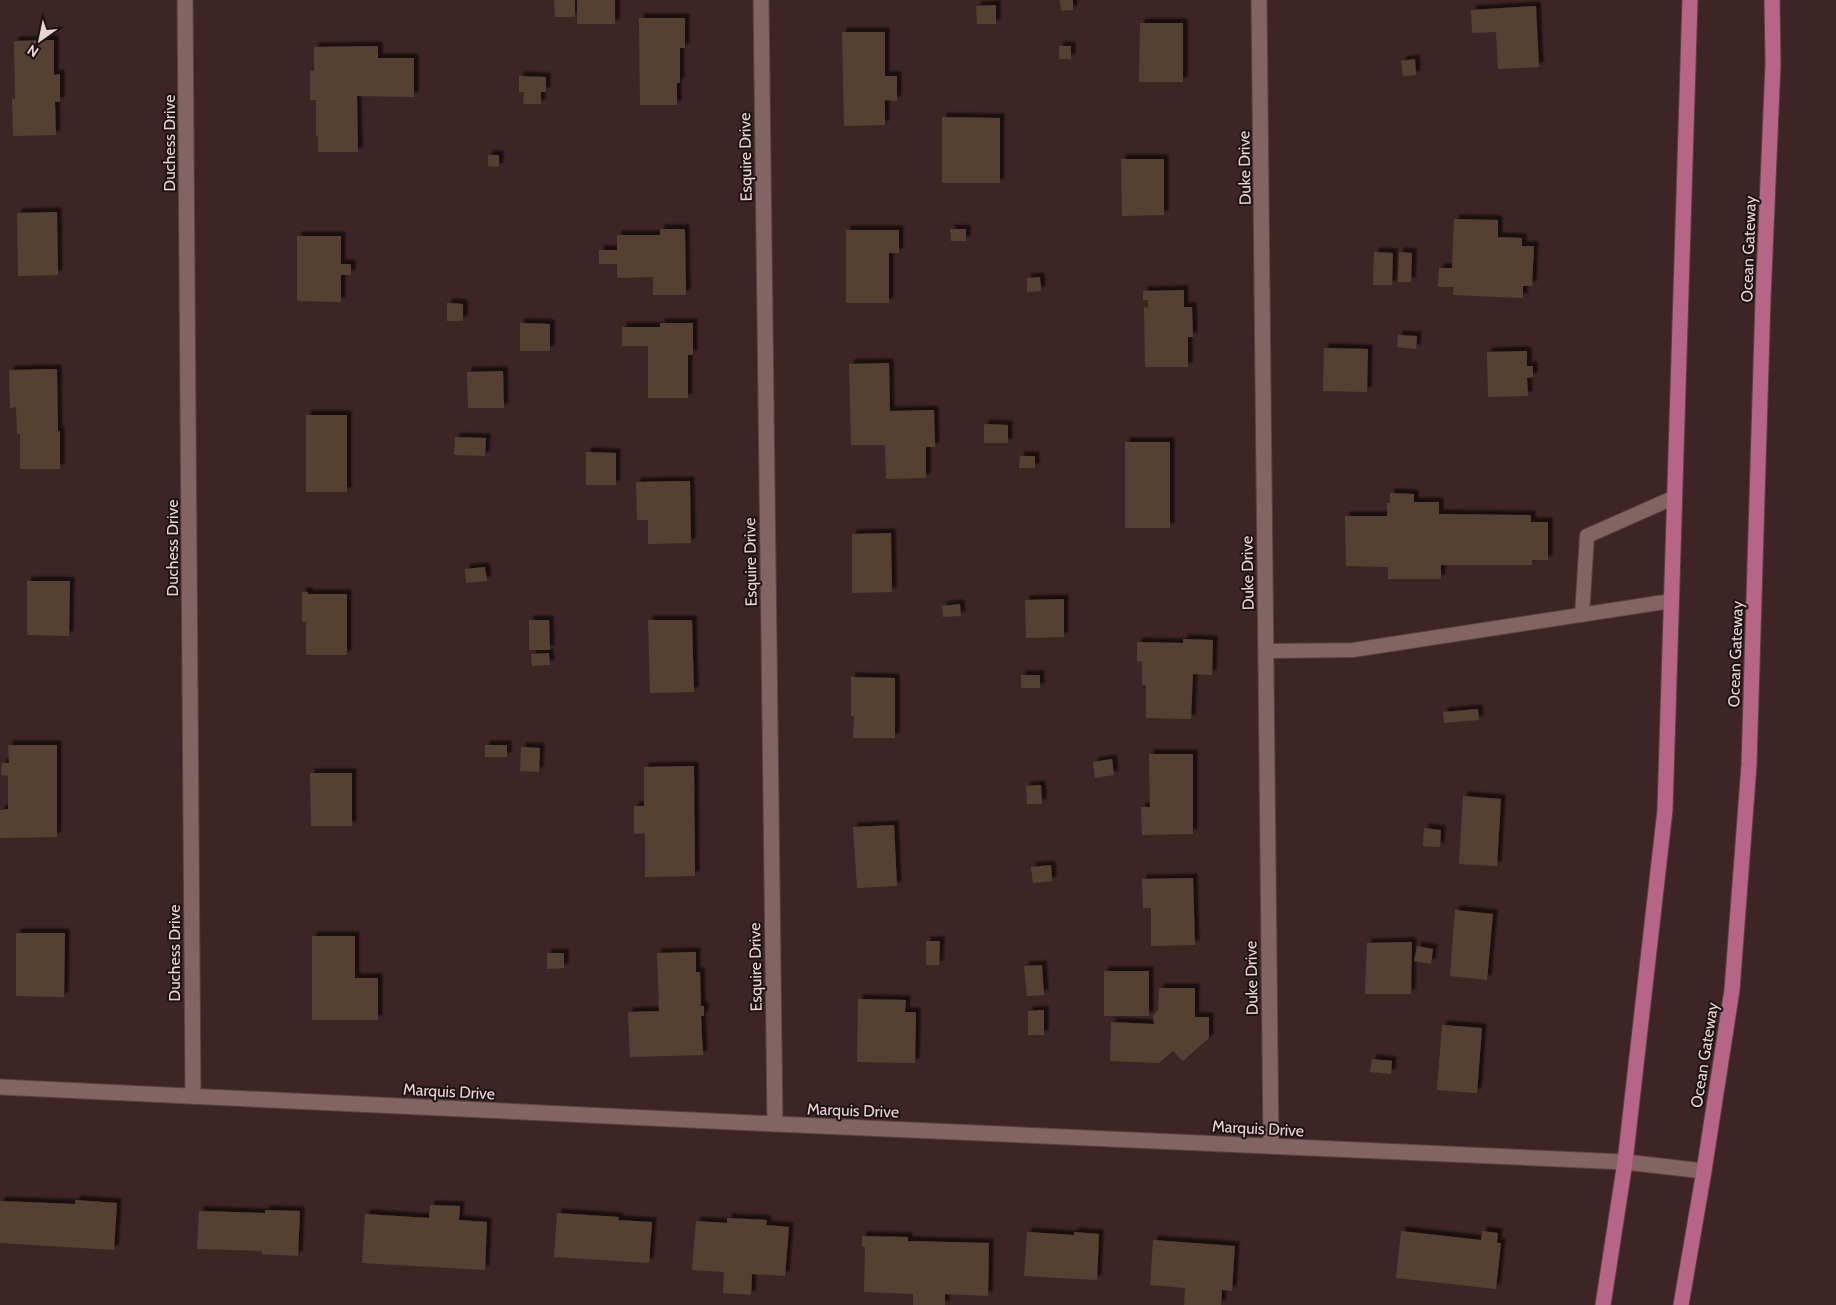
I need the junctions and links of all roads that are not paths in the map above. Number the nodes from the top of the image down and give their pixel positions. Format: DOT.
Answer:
graph roads {
  1 [pos="185,0"];
  2 [pos="761,0"];
  3 [pos="1259,0"];
  4 [pos="1690,0"];
  5 [pos="1772,0"];
  6 [pos="1674,497"];
  7 [pos="1671,601"];
  8 [pos="1582,615"];
  9 [pos="1266,650"];
  10 [pos="0,1087"];
  11 [pos="193,1096"];
  12 [pos="775,1124"];
  13 [pos="1270,1146"];
  14 [pos="1625,1162"];
  15 [pos="1704,1170"];
  16 [pos="1603,1305"];
  17 [pos="1681,1305"];
  1 -- 11 [label="street, Duchess Drive"];
  2 -- 12 [label="street, Esquire Drive"];
  3 -- 9 [label="street, Duke Drive"];
  4 -- 6 [label="main road"];
  5 -- 15 [label="main road, Ocean Gateway"];
  6 -- 7 [label="main road"];
  6 -- 8 [label="lane"];
  7 -- 8 [label="lane"];
  7 -- 14 [label="main road"];
  8 -- 9 [label="lane"];
  9 -- 13 [label="street, Duke Drive"];
  10 -- 11 [label="street, Marquis Drive"];
  11 -- 12 [label="street, Marquis Drive"];
  12 -- 13 [label="street, Marquis Drive"];
  13 -- 14 [label="street, Marquis Drive"];
  14 -- 15 [label="street, Marquis Drive"];
  14 -- 16 [label="main road"];
  15 -- 17 [label="main road, Ocean Gateway"];
}
